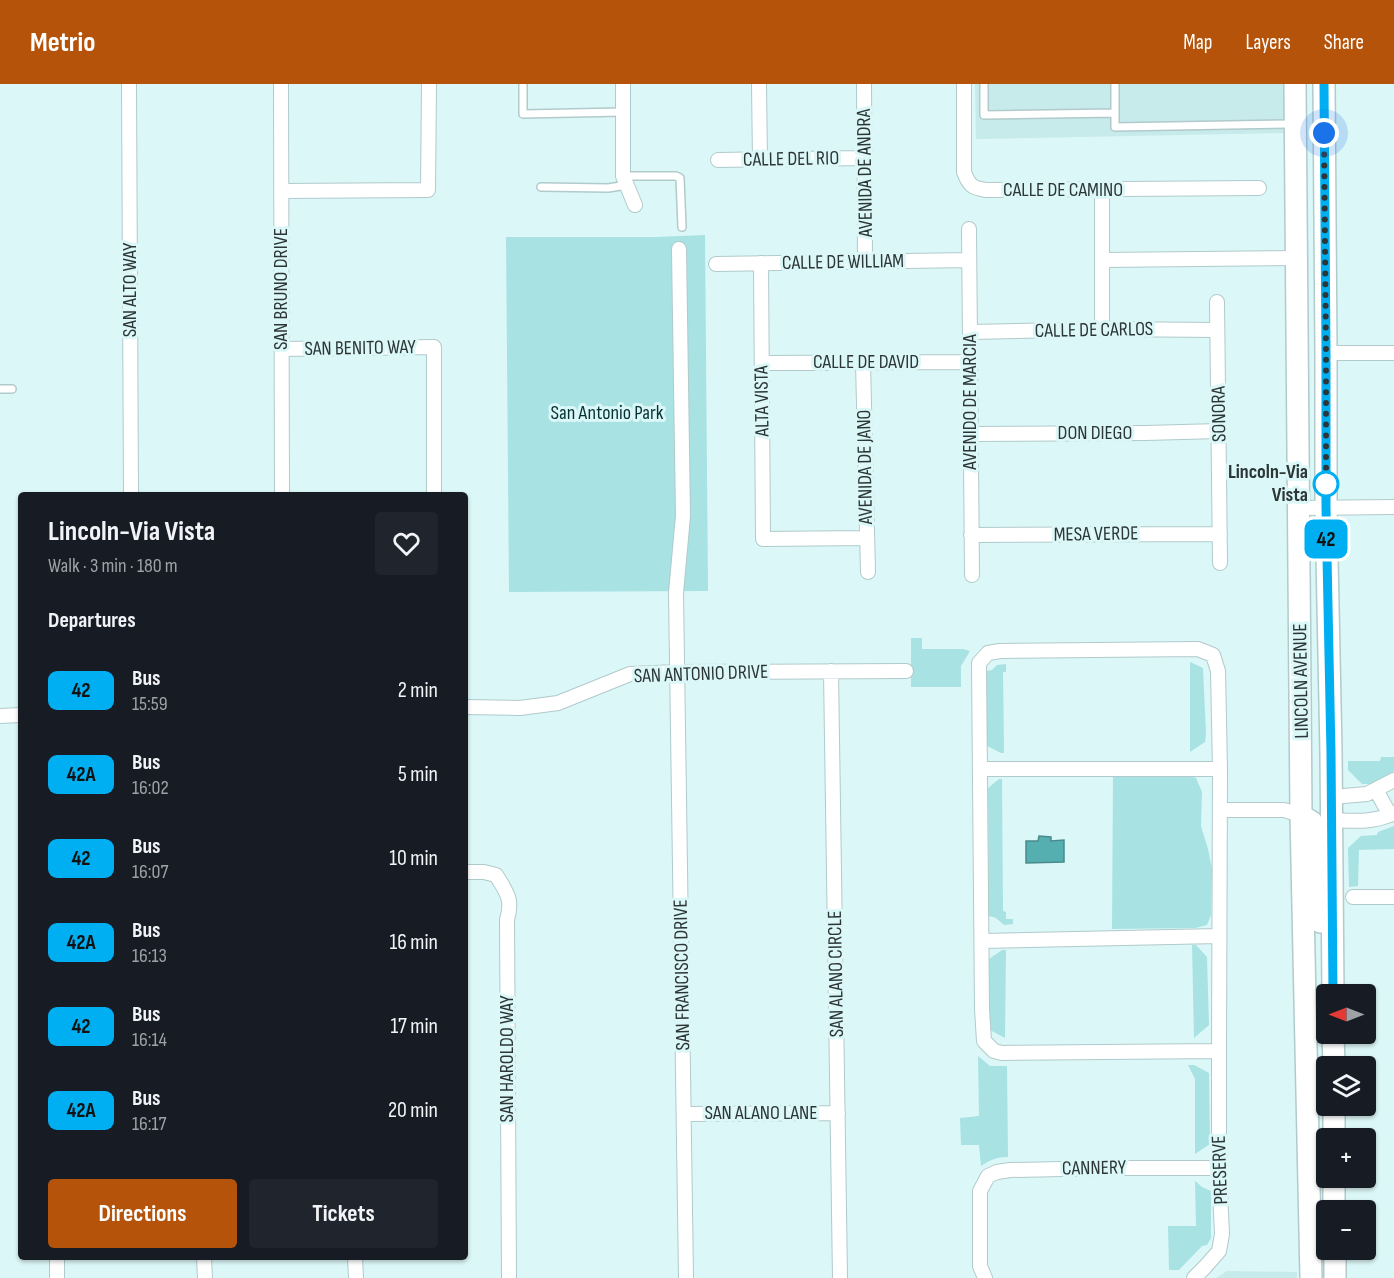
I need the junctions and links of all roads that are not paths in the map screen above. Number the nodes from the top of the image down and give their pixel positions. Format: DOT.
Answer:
graph roads {
  1 [pos="129,84"];
  2 [pos="281,84"];
  3 [pos="429,84"];
  4 [pos="523,84"];
  5 [pos="623,84"];
  6 [pos="759,84"];
  7 [pos="864,84"];
  8 [pos="964,84"];
  9 [pos="984,84"];
  10 [pos="1115,84"];
  11 [pos="1295,84"];
  12 [pos="1324,84"];
  13 [pos="623,112"];
  14 [pos="1115,113"];
  15 [pos="1295,124"];
  16 [pos="864,158"];
  17 [pos="718,160"];
  18 [pos="760,160"];
  19 [pos="625,181"];
  20 [pos="541,188"];
  21 [pos="1259,188"];
  22 [pos="1102,190"];
  23 [pos="281,191"];
  24 [pos="635,205"];
  25 [pos="682,227"];
  26 [pos="969,229"];
  27 [pos="679,249"];
  28 [pos="1296,258"];
  29 [pos="969,260"];
  30 [pos="1102,260"];
  31 [pos="866,261"];
  32 [pos="761,263"];
  33 [pos="716,264"];
  34 [pos="1217,302"];
  35 [pos="1102,329"];
  36 [pos="1217,330"];
  37 [pos="970,332"];
  38 [pos="281,349"];
  39 [pos="1326,353"];
  40 [pos="1394,353"];
  41 [pos="863,362"];
  42 [pos="970,362"];
  43 [pos="762,363"];
  44 [pos="0,389"];
  45 [pos="12,389"];
  46 [pos="1219,431"];
  47 [pos="970,434"];
  48 [pos="131,492"];
  49 [pos="282,492"];
  50 [pos="434,492"];
  51 [pos="1394,507"];
  52 [pos="1299,508"];
  53 [pos="1326,508"];
  54 [pos="1220,534"];
  55 [pos="971,535"];
  56 [pos="867,538"];
  57 [pos="1220,563"];
  58 [pos="868,572"];
  59 [pos="972,575"];
  60 [pos="831,671"];
  61 [pos="906,671"];
  62 [pos="678,672"];
  63 [pos="468,707"];
  64 [pos="18,715"];
  65 [pos="0,716"];
  66 [pos="1301,720"];
  67 [pos="980,769"];
  68 [pos="1220,769"];
  69 [pos="1394,780"];
  70 [pos="1376,790"];
  71 [pos="1332,797"];
  72 [pos="1220,810"];
  73 [pos="1392,814"];
  74 [pos="1301,815"];
  75 [pos="1332,820"];
  76 [pos="468,872"];
  77 [pos="1353,897"];
  78 [pos="1394,897"];
  79 [pos="1219,936"];
  80 [pos="982,941"];
  81 [pos="1333,950"];
  82 [pos="1333,984"];
  83 [pos="1219,1051"];
  84 [pos="838,1113"];
  85 [pos="684,1114"];
  86 [pos="1219,1168"];
  87 [pos="57,1260"];
  88 [pos="204,1260"];
  89 [pos="355,1260"];
  90 [pos="1335,1260"];
  91 [pos="57,1278"];
  92 [pos="204,1278"];
  93 [pos="356,1278"];
  94 [pos="509,1278"];
  95 [pos="686,1278"];
  96 [pos="840,1278"];
  97 [pos="985,1278"];
  98 [pos="1194,1278"];
  99 [pos="1311,1278"];
  100 [pos="1335,1278"];
  1 -- 48 [label="street, SAN ALTO WAY"];
  2 -- 23 [label="street, SAN BRUNO DRIVE"];
  3 -- 23 [label="street"];
  4 -- 13 [label="lane"];
  5 -- 13 [label="street"];
  6 -- 18 [label="street"];
  7 -- 16 [label="street, AVENIDA DE ANDRA"];
  8 -- 22 [label="street, CALLE DE CAMINO"];
  9 -- 14 [label="lane"];
  10 -- 14 [label="lane"];
  11 -- 15 [label="main road, LINCOLN AVENUE"];
  12 -- 39 [label="main road, LINCOLN AVENUE"];
  13 -- 19 [label="street"];
  14 -- 15 [label="lane"];
  15 -- 28 [label="main road, LINCOLN AVENUE"];
  16 -- 18 [label="street, CALLE DEL RIO"];
  16 -- 31 [label="street, AVENIDA DE ANDRA"];
  17 -- 18 [label="street, CALLE DEL RIO"];
  19 -- 20 [label="lane"];
  19 -- 24 [label="street"];
  19 -- 25 [label="lane"];
  21 -- 22 [label="street, CALLE DE CAMINO"];
  22 -- 30 [label="street"];
  23 -- 38 [label="street, SAN BRUNO DRIVE"];
  26 -- 29 [label="street, AVENIDO DE MARCIA"];
  27 -- 62 [label="street, SAN FRANCISCO DRIVE"];
  28 -- 30 [label="street"];
  28 -- 52 [label="main road, LINCOLN AVENUE"];
  29 -- 31 [label="street, CALLE DE WILLIAM"];
  29 -- 37 [label="street, AVENIDO DE MARCIA"];
  30 -- 35 [label="street"];
  31 -- 32 [label="street, CALLE DE WILLIAM"];
  32 -- 33 [label="street, CALLE DE WILLIAM"];
  32 -- 43 [label="street, ALTA VISTA"];
  34 -- 36 [label="street, SONORA"];
  35 -- 36 [label="street, CALLE DE CARLOS"];
  35 -- 37 [label="street, CALLE DE CARLOS"];
  36 -- 46 [label="street, SONORA"];
  37 -- 42 [label="street, AVENIDO DE MARCIA"];
  38 -- 49 [label="street, SAN BRUNO DRIVE"];
  38 -- 50 [label="street, SAN BENITO WAY"];
  39 -- 40 [label="street"];
  39 -- 53 [label="main road, LINCOLN AVENUE"];
  41 -- 42 [label="street, CALLE DE DAVID"];
  41 -- 43 [label="street, CALLE DE DAVID"];
  41 -- 56 [label="street, AVENIDA DE JANO"];
  42 -- 47 [label="street, AVENIDO DE MARCIA"];
  43 -- 56 [label="street, ALTA VISTA"];
  44 -- 45 [label="lane"];
  46 -- 47 [label="street, DON DIEGO"];
  46 -- 54 [label="street, SONORA"];
  47 -- 55 [label="street, AVENIDO DE MARCIA"];
  51 -- 53 [label="street"];
  52 -- 53 [label="street"];
  52 -- 66 [label="main road, LINCOLN AVENUE"];
  53 -- 71 [label="main road, LINCOLN AVENUE"];
  54 -- 55 [label="street, MESA VERDE"];
  54 -- 57 [label="street, SONORA"];
  55 -- 59 [label="street, AVENIDO DE MARCIA"];
  56 -- 58 [label="street, AVENIDA DE JANO"];
  60 -- 61 [label="street, SAN ANTONIO DRIVE"];
  60 -- 62 [label="street, SAN ANTONIO DRIVE"];
  60 -- 84 [label="street, SAN ALANO CIRCLE"];
  62 -- 63 [label="street, SAN ANTONIO DRIVE"];
  62 -- 85 [label="street, SAN FRANCISCO DRIVE"];
  64 -- 65 [label="street"];
  66 -- 74 [label="main road, LINCOLN AVENUE"];
  66 -- 75 [label="main road"];
  67 -- 68 [label="street"];
  67 -- 68 [label="street, PRESERVE"];
  67 -- 80 [label="street"];
  68 -- 72 [label="street, PRESERVE"];
  69 -- 70 [label="street"];
  70 -- 71 [label="street"];
  70 -- 73 [label="street"];
  71 -- 75 [label="main road, LINCOLN AVENUE"];
  72 -- 74 [label="street"];
  72 -- 79 [label="street, PRESERVE"];
  73 -- 75 [label="street"];
  74 -- 81 [label="main road"];
  74 -- 99 [label="main road, LINCOLN AVENUE"];
  75 -- 81 [label="main road, LINCOLN AVENUE"];
  76 -- 94 [label="street, SAN HAROLDO WAY"];
  77 -- 78 [label="street"];
  79 -- 80 [label="street"];
  79 -- 83 [label="street, PRESERVE"];
  80 -- 83 [label="street"];
  81 -- 82 [label="main road, LINCOLN AVENUE"];
  83 -- 86 [label="street, PRESERVE"];
  84 -- 85 [label="street, SAN ALANO LANE"];
  84 -- 96 [label="street, SAN ALANO CIRCLE"];
  85 -- 95 [label="street, SAN FRANCISCO DRIVE"];
  86 -- 97 [label="street, CANNERY"];
  86 -- 98 [label="street, PRESERVE"];
  87 -- 91 [label="street"];
  88 -- 92 [label="street"];
  89 -- 93 [label="street"];
  90 -- 100 [label="main road"];
}
